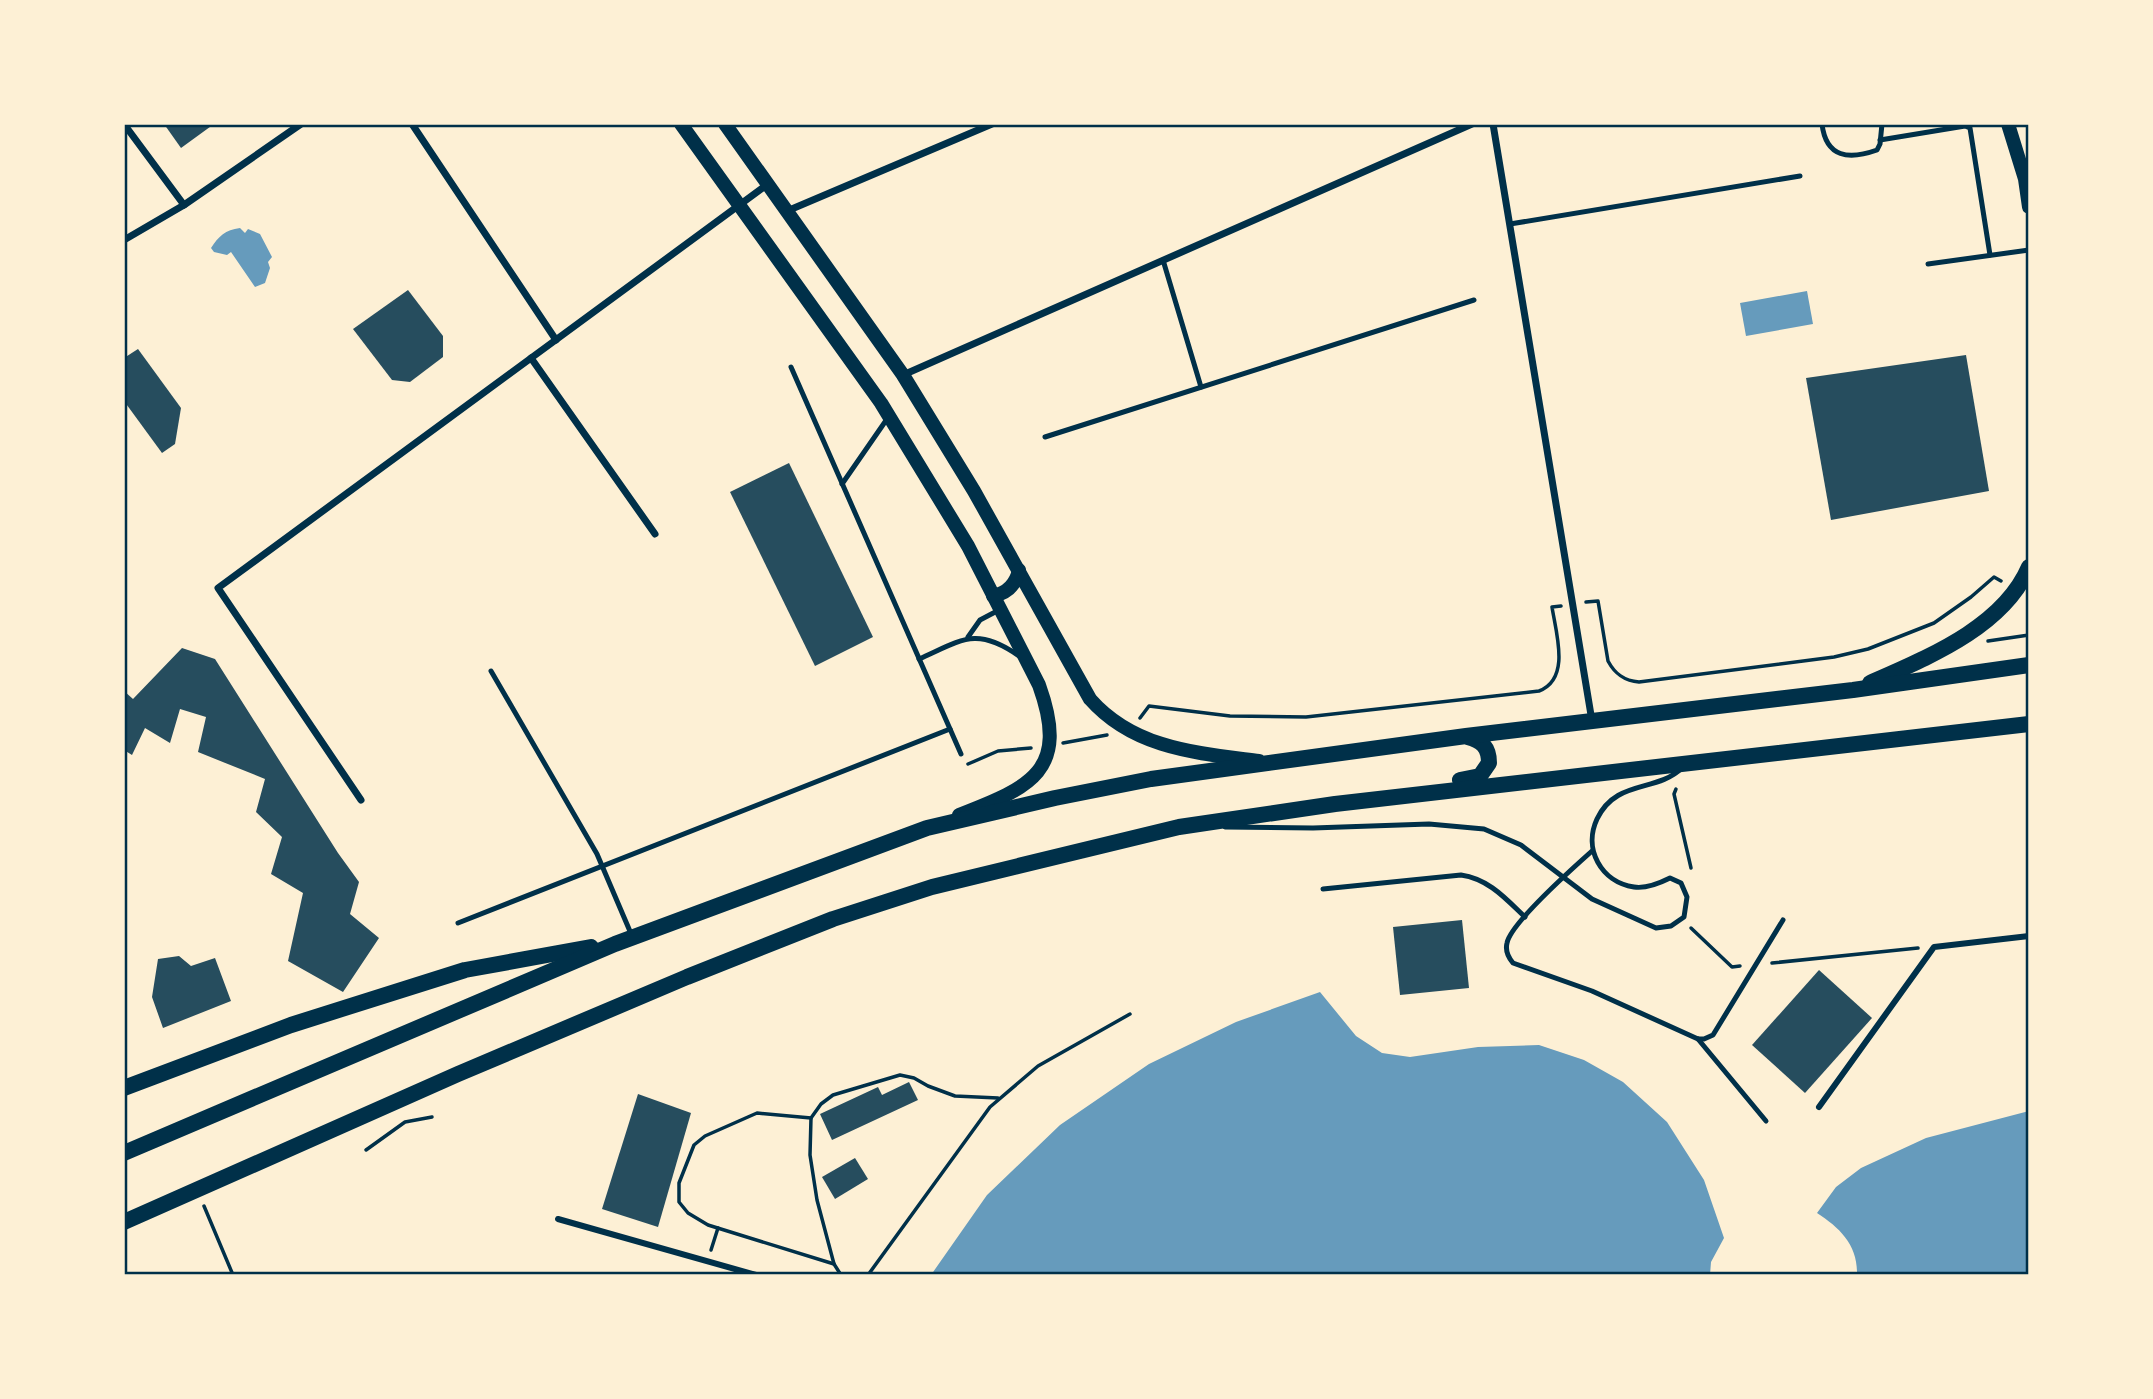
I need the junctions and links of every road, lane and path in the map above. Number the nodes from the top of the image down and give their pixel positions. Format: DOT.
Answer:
graph roads {
  1 [pos="124,124"];
  2 [pos="301,124"];
  3 [pos="412,124"];
  4 [pos="681,124"];
  5 [pos="725,124"];
  6 [pos="992,124"];
  7 [pos="1472,124"];
  8 [pos="1493,124"];
  9 [pos="1822,124"];
  10 [pos="1882,124"];
  11 [pos="2008,124"];
  12 [pos="1880,140"];
  13 [pos="1800,176"];
  14 [pos="768,184"];
  15 [pos="184,205"];
  16 [pos="738,205"];
  17 [pos="2029,207"];
  18 [pos="787,211"];
  19 [pos="1510,224"];
  20 [pos="124,240"];
  21 [pos="2029,250"];
  22 [pos="1990,255"];
  23 [pos="1163,260"];
  24 [pos="1928,264"];
  25 [pos="1475,300"];
  26 [pos="556,340"];
  27 [pos="531,358"];
  28 [pos="791,367"];
  29 [pos="903,375"];
  30 [pos="1201,387"];
  31 [pos="889,416"];
  32 [pos="1045,437"];
  33 [pos="842,484"];
  34 [pos="655,534"];
  35 [pos="2029,567"];
  36 [pos="1019,570"];
  37 [pos="993,596"];
  38 [pos="1000,610"];
  39 [pos="968,637"];
  40 [pos="919,659"];
  41 [pos="1027,662"];
  42 [pos="2029,665"];
  43 [pos="491,671"];
  44 [pos="1853,690"];
  45 [pos="1592,721"];
  46 [pos="2029,724"];
  47 [pos="950,729"];
  48 [pos="1466,736"];
  49 [pos="961,754"];
  50 [pos="1269,763"];
  51 [pos="1686,764"];
  52 [pos="1681,785"];
  53 [pos="361,800"];
  54 [pos="1335,804"];
  55 [pos="1180,827"];
  56 [pos="927,828"];
  57 [pos="1592,851"];
  58 [pos="601,867"];
  59 [pos="1691,868"];
  60 [pos="1563,877"];
  61 [pos="1323,889"];
  62 [pos="1525,917"];
  63 [pos="1783,920"];
  64 [pos="458,923"];
  65 [pos="1690,928"];
  66 [pos="632,936"];
  67 [pos="2029,936"];
  68 [pos="615,944"];
  69 [pos="1934,947"];
  70 [pos="1755,965"];
  71 [pos="1130,1014"];
  72 [pos="1698,1039"];
  73 [pos="124,1088"];
  74 [pos="1000,1098"];
  75 [pos="1819,1107"];
  76 [pos="432,1117"];
  77 [pos="811,1118"];
  78 [pos="1766,1121"];
  79 [pos="366,1150"];
  80 [pos="124,1153"];
  81 [pos="197,1190"];
  82 [pos="558,1219"];
  83 [pos="124,1222"];
  84 [pos="718,1228"];
  85 [pos="707,1262"];
  86 [pos="834,1264"];
  87 [pos="233,1275"];
  88 [pos="756,1275"];
  89 [pos="841,1275"];
  90 [pos="868,1275"];
  1 -- 15 [label="street"];
  2 -- 15 [label="street"];
  3 -- 26 [label="street"];
  4 -- 16 [label="main road"];
  5 -- 14 [label="main road"];
  6 -- 18 [label="street"];
  7 -- 23 [label="street"];
  8 -- 19 [label="street"];
  9 -- 12 [label="lane"];
  10 -- 12 [label="lane"];
  11 -- 17 [label="main road"];
  12 -- 22 [label="lane"];
  13 -- 19 [label="lane"];
  14 -- 16 [label="street"];
  14 -- 18 [label="main road"];
  15 -- 20 [label="street"];
  16 -- 26 [label="street"];
  16 -- 31 [label="main road"];
  18 -- 29 [label="main road"];
  19 -- 45 [label="street"];
  21 -- 22 [label="lane"];
  22 -- 24 [label="lane"];
  23 -- 29 [label="street"];
  23 -- 30 [label="lane"];
  25 -- 30 [label="lane"];
  26 -- 27 [label="street"];
  27 -- 34 [label="street"];
  27 -- 53 [label="street"];
  28 -- 33 [label="lane"];
  29 -- 36 [label="main road"];
  30 -- 32 [label="lane"];
  31 -- 33 [label="lane"];
  31 -- 37 [label="main road"];
  33 -- 40 [label="lane"];
  35 -- 44 [label="main road"];
  36 -- 37 [label="main road"];
  36 -- 50 [label="main road"];
  37 -- 38 [label="main road"];
  38 -- 39 [label="lane"];
  38 -- 41 [label="main road"];
  39 -- 40 [label="lane"];
  39 -- 41 [label="lane"];
  40 -- 47 [label="lane"];
  41 -- 56 [label="main road"];
  42 -- 44 [label="main road"];
  43 -- 58 [label="lane"];
  44 -- 45 [label="main road"];
  45 -- 48 [label="main road"];
  46 -- 51 [label="main road"];
  47 -- 49 [label="lane"];
  47 -- 58 [label="lane"];
  48 -- 50 [label="main road"];
  48 -- 54 [label="main road"];
  50 -- 56 [label="main road"];
  51 -- 54 [label="main road"];
  51 -- 57 [label="lane"];
  52 -- 59 [label="path"];
  54 -- 55 [label="main road"];
  55 -- 60 [label="lane"];
  55 -- 81 [label="main road"];
  56 -- 66 [label="main road"];
  57 -- 60 [label="lane"];
  57 -- 60 [label="lane"];
  58 -- 64 [label="lane"];
  58 -- 66 [label="lane"];
  60 -- 62 [label="lane"];
  61 -- 62 [label="lane"];
  62 -- 72 [label="lane"];
  63 -- 70 [label="lane"];
  65 -- 70 [label="path"];
  66 -- 68 [label="main road"];
  67 -- 69 [label="street"];
  68 -- 73 [label="main road"];
  68 -- 80 [label="main road"];
  69 -- 70 [label="path"];
  69 -- 75 [label="street"];
  70 -- 72 [label="lane"];
  71 -- 74 [label="path"];
  72 -- 78 [label="lane"];
  74 -- 77 [label="path"];
  74 -- 90 [label="path"];
  76 -- 79 [label="path"];
  77 -- 84 [label="path"];
  77 -- 86 [label="path"];
  81 -- 83 [label="main road"];
  81 -- 87 [label="path"];
  82 -- 85 [label="street"];
  84 -- 85 [label="path"];
  84 -- 86 [label="path"];
  85 -- 88 [label="street"];
  86 -- 89 [label="path"];
}
